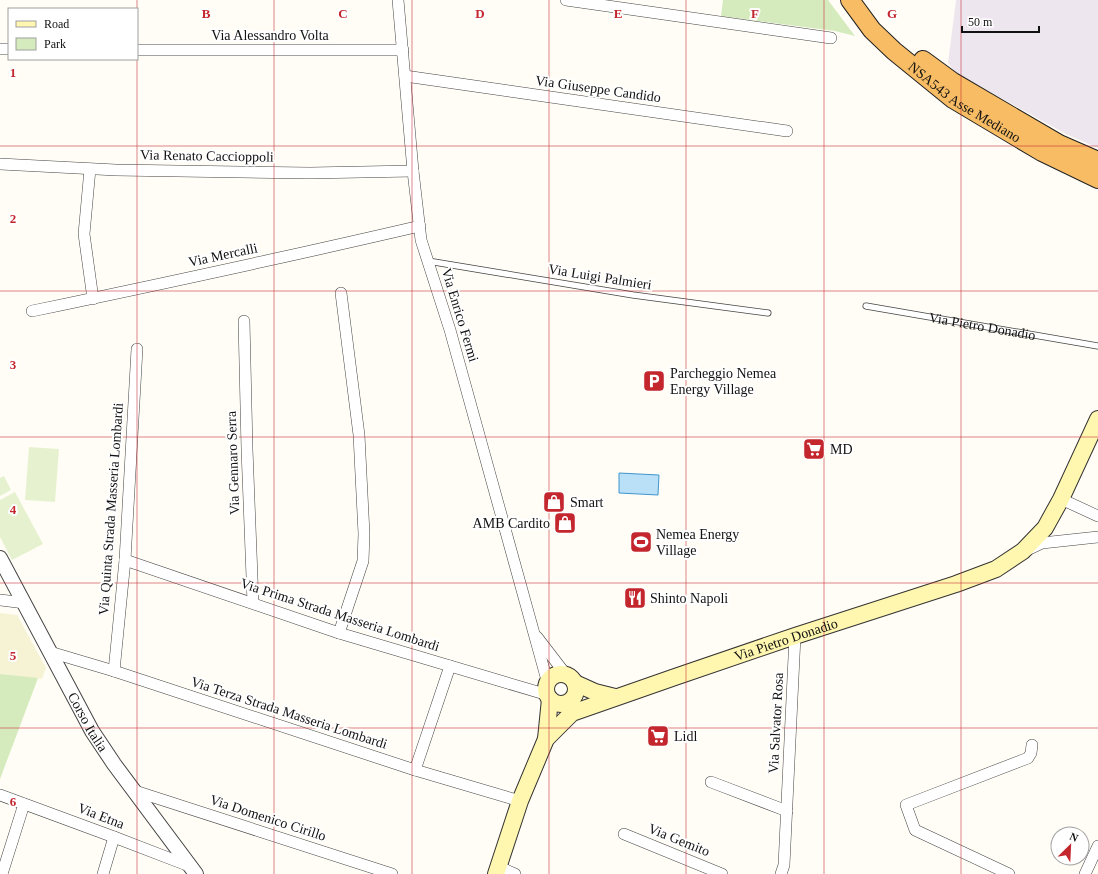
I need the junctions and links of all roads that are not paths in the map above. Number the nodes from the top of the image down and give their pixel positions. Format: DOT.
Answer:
graph roads {
  1 [pos="398,0"];
  2 [pos="566,0"];
  3 [pos="850,0"];
  4 [pos="861,0"];
  5 [pos="831,38"];
  6 [pos="138,50"];
  7 [pos="403,50"];
  8 [pos="405,76"];
  9 [pos="787,131"];
  10 [pos="1098,161"];
  11 [pos="0,164"];
  12 [pos="90,169"];
  13 [pos="413,171"];
  14 [pos="1098,179"];
  15 [pos="420,226"];
  16 [pos="428,261"];
  17 [pos="341,293"];
  18 [pos="93,298"];
  19 [pos="866,306"];
  20 [pos="32,311"];
  21 [pos="768,313"];
  22 [pos="244,321"];
  23 [pos="1098,346"];
  24 [pos="137,349"];
  25 [pos="1098,419"];
  26 [pos="1061,499"];
  27 [pos="1098,516"];
  28 [pos="1098,537"];
  29 [pos="1023,551"];
  30 [pos="0,558"];
  31 [pos="125,560"];
  32 [pos="0,600"];
  33 [pos="25,603"];
  34 [pos="253,604"];
  35 [pos="532,632"];
  36 [pos="339,633"];
  37 [pos="795,636"];
  38 [pos="50,652"];
  39 [pos="450,666"];
  40 [pos="114,671"];
  41 [pos="571,679"];
  42 [pos="615,697"];
  43 [pos="559,699"];
  44 [pos="546,739"];
  45 [pos="1032,745"];
  46 [pos="415,770"];
  47 [pos="711,782"];
  48 [pos="134,791"];
  49 [pos="0,795"];
  50 [pos="520,801"];
  51 [pos="24,804"];
  52 [pos="787,811"];
  53 [pos="624,834"];
  54 [pos="114,837"];
  55 [pos="1098,846"];
  56 [pos="194,871"];
  57 [pos="497,871"];
  58 [pos="2,874"];
  59 [pos="104,874"];
  60 [pos="392,874"];
  61 [pos="515,874"];
  62 [pos="722,874"];
  63 [pos="781,874"];
  64 [pos="1009,874"];
  65 [pos="1085,874"];
  1 -- 7 [label="street, Via Enrico Fermi"];
  2 -- 5 [label="street"];
  3 -- 14 [label="highway, NSA543 Asse Mediano"];
  4 -- 10 [label="highway, NSA543 Asse Mediano"];
  6 -- 7 [label="street, Via Alessandro Volta"];
  7 -- 8 [label="street, Via Enrico Fermi"];
  8 -- 9 [label="street, Via Giuseppe Candido"];
  8 -- 13 [label="street, Via Enrico Fermi"];
  11 -- 12 [label="street, Via Renato Caccioppoli"];
  12 -- 13 [label="street, Via Renato Caccioppoli"];
  12 -- 18 [label="street"];
  13 -- 15 [label="street, Via Enrico Fermi"];
  15 -- 16 [label="street, Via Enrico Fermi"];
  15 -- 18 [label="street, Via Mercalli"];
  16 -- 21 [label="lane, Via Luigi Palmieri"];
  16 -- 35 [label="street, Via Enrico Fermi"];
  17 -- 36 [label="street"];
  18 -- 20 [label="street, Via Mercalli"];
  19 -- 23 [label="lane, Via Pietro Donadio"];
  22 -- 34 [label="street, Via Gennaro Serra"];
  24 -- 31 [label="street, Via Quinta Strada Masseria Lombardi"];
  25 -- 26 [label="main road, Via Pietro Donadio"];
  26 -- 27 [label="street"];
  26 -- 29 [label="main road, Via Pietro Donadio"];
  28 -- 29 [label="street"];
  29 -- 37 [label="main road, Via Pietro Donadio"];
  30 -- 33 [label="street, Corso Italia"];
  31 -- 34 [label="street, Via Prima Strada Masseria Lombardi"];
  31 -- 40 [label="street, Via Quinta Strada Masseria Lombardi"];
  32 -- 33 [label="street"];
  33 -- 38 [label="street, Corso Italia"];
  34 -- 36 [label="street, Via Prima Strada Masseria Lombardi"];
  35 -- 41 [label="street, Via Enrico Fermi"];
  35 -- 43 [label="street, Via Enrico Fermi"];
  36 -- 39 [label="street, Via Prima Strada Masseria Lombardi"];
  37 -- 42 [label="main road, Via Pietro Donadio"];
  37 -- 52 [label="street, Via Salvator Rosa"];
  38 -- 40 [label="street, Via Terza Strada Masseria Lombardi"];
  38 -- 48 [label="street, Corso Italia"];
  39 -- 43 [label="street, Via Prima Strada Masseria Lombardi"];
  39 -- 46 [label="street"];
  40 -- 46 [label="street, Via Terza Strada Masseria Lombardi"];
  41 -- 42 [label="main road"];
  41 -- 43 [label="main road"];
  41 -- 43 [label="main road"];
  42 -- 43 [label="main road, Via Pietro Donadio"];
  43 -- 44 [label="main road"];
  43 -- 44 [label="main road, Via Pietro Donadio"];
  44 -- 50 [label="main road, Via Pietro Donadio"];
  45 -- 64 [label="street"];
  46 -- 50 [label="street, Via Terza Strada Masseria Lombardi"];
  47 -- 52 [label="street"];
  48 -- 56 [label="street, Corso Italia"];
  48 -- 60 [label="street, Via Domenico Cirillo"];
  49 -- 51 [label="street, Via Etna"];
  50 -- 57 [label="main road, Via Pietro Donadio"];
  51 -- 54 [label="street, Via Etna"];
  51 -- 58 [label="street"];
  52 -- 63 [label="street, Via Salvator Rosa"];
  53 -- 62 [label="street, Via Gemito"];
  54 -- 56 [label="street, Via Etna"];
  54 -- 59 [label="street"];
  55 -- 65 [label="street"];
  57 -- 61 [label="street"];
}
